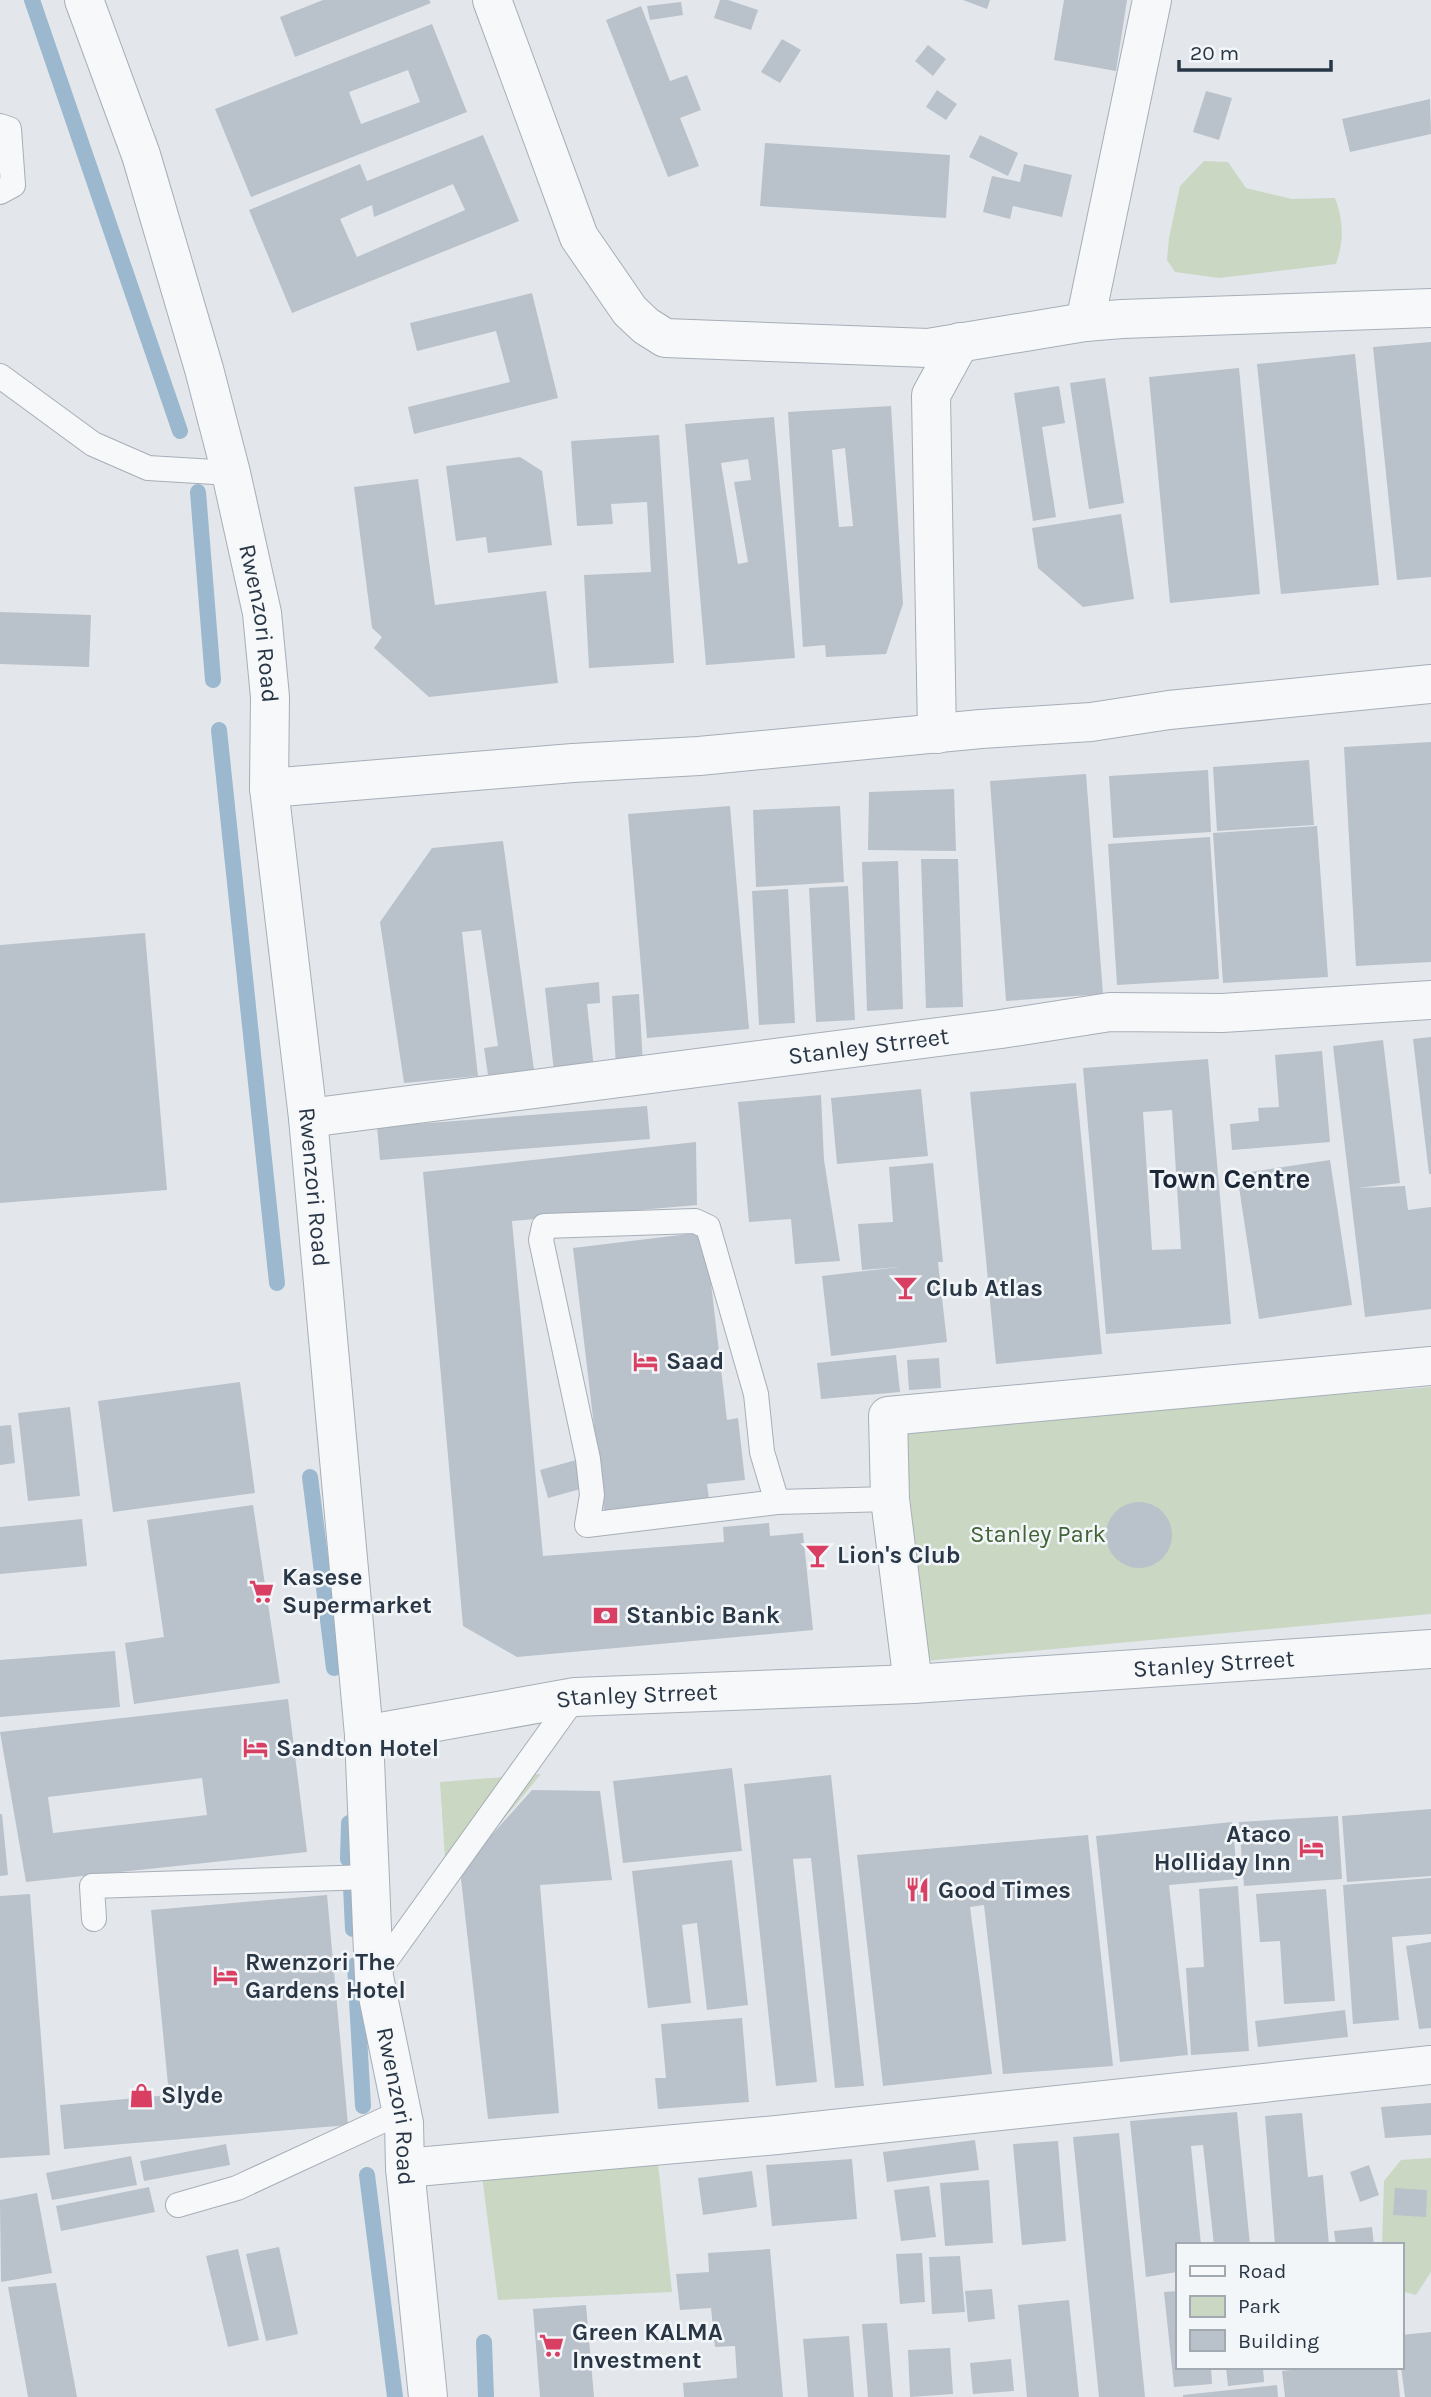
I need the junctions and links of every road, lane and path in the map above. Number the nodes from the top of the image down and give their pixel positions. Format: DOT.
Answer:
graph roads {
  1 [pos="84,0"];
  2 [pos="492,0"];
  3 [pos="1152,0"];
  4 [pos="0,125"];
  5 [pos="0,192"];
  6 [pos="1431,308"];
  7 [pos="1085,322"];
  8 [pos="960,342"];
  9 [pos="892,345"];
  10 [pos="0,376"];
  11 [pos="931,395"];
  12 [pos="230,473"];
  13 [pos="1431,684"];
  14 [pos="937,734"];
  15 [pos="270,788"];
  16 [pos="1431,1000"];
  17 [pos="307,1118"];
  18 [pos="1431,1366"];
  19 [pos="890,1499"];
  20 [pos="776,1502"];
  21 [pos="1431,1649"];
  22 [pos="913,1684"];
  23 [pos="575,1697"];
  24 [pos="364,1735"];
  25 [pos="370,1877"];
  26 [pos="94,1920"];
  27 [pos="374,1977"];
  28 [pos="1431,2065"];
  29 [pos="404,2123"];
  30 [pos="405,2168"];
  31 [pos="178,2205"];
  32 [pos="428,2397"];
  1 -- 12 [label="street, Rwenzori Road"];
  2 -- 9 [label="street"];
  3 -- 7 [label="street"];
  4 -- 5 [label="lane"];
  6 -- 7 [label="street"];
  7 -- 8 [label="street"];
  8 -- 9 [label="street"];
  8 -- 11 [label="street"];
  9 -- 11 [label="street"];
  10 -- 12 [label="lane"];
  11 -- 14 [label="street"];
  12 -- 15 [label="street, Rwenzori Road"];
  13 -- 14 [label="street"];
  14 -- 15 [label="street"];
  15 -- 17 [label="street, Rwenzori Road"];
  16 -- 17 [label="street, Stanley Strreet"];
  17 -- 24 [label="street, Rwenzori Road"];
  18 -- 19 [label="street"];
  19 -- 20 [label="lane"];
  19 -- 22 [label="street"];
  20 -- 20 [label="lane"];
  21 -- 22 [label="street, Stanley Strreet"];
  22 -- 23 [label="street, Stanley Strreet"];
  23 -- 24 [label="street, Stanley Strreet"];
  23 -- 27 [label="lane"];
  24 -- 25 [label="street, Rwenzori Road"];
  25 -- 26 [label="lane"];
  25 -- 27 [label="street, Rwenzori Road"];
  27 -- 29 [label="street, Rwenzori Road"];
  28 -- 30 [label="street"];
  29 -- 30 [label="street, Rwenzori Road"];
  29 -- 31 [label="lane"];
  30 -- 32 [label="street, Rwenzori Road"];
}
